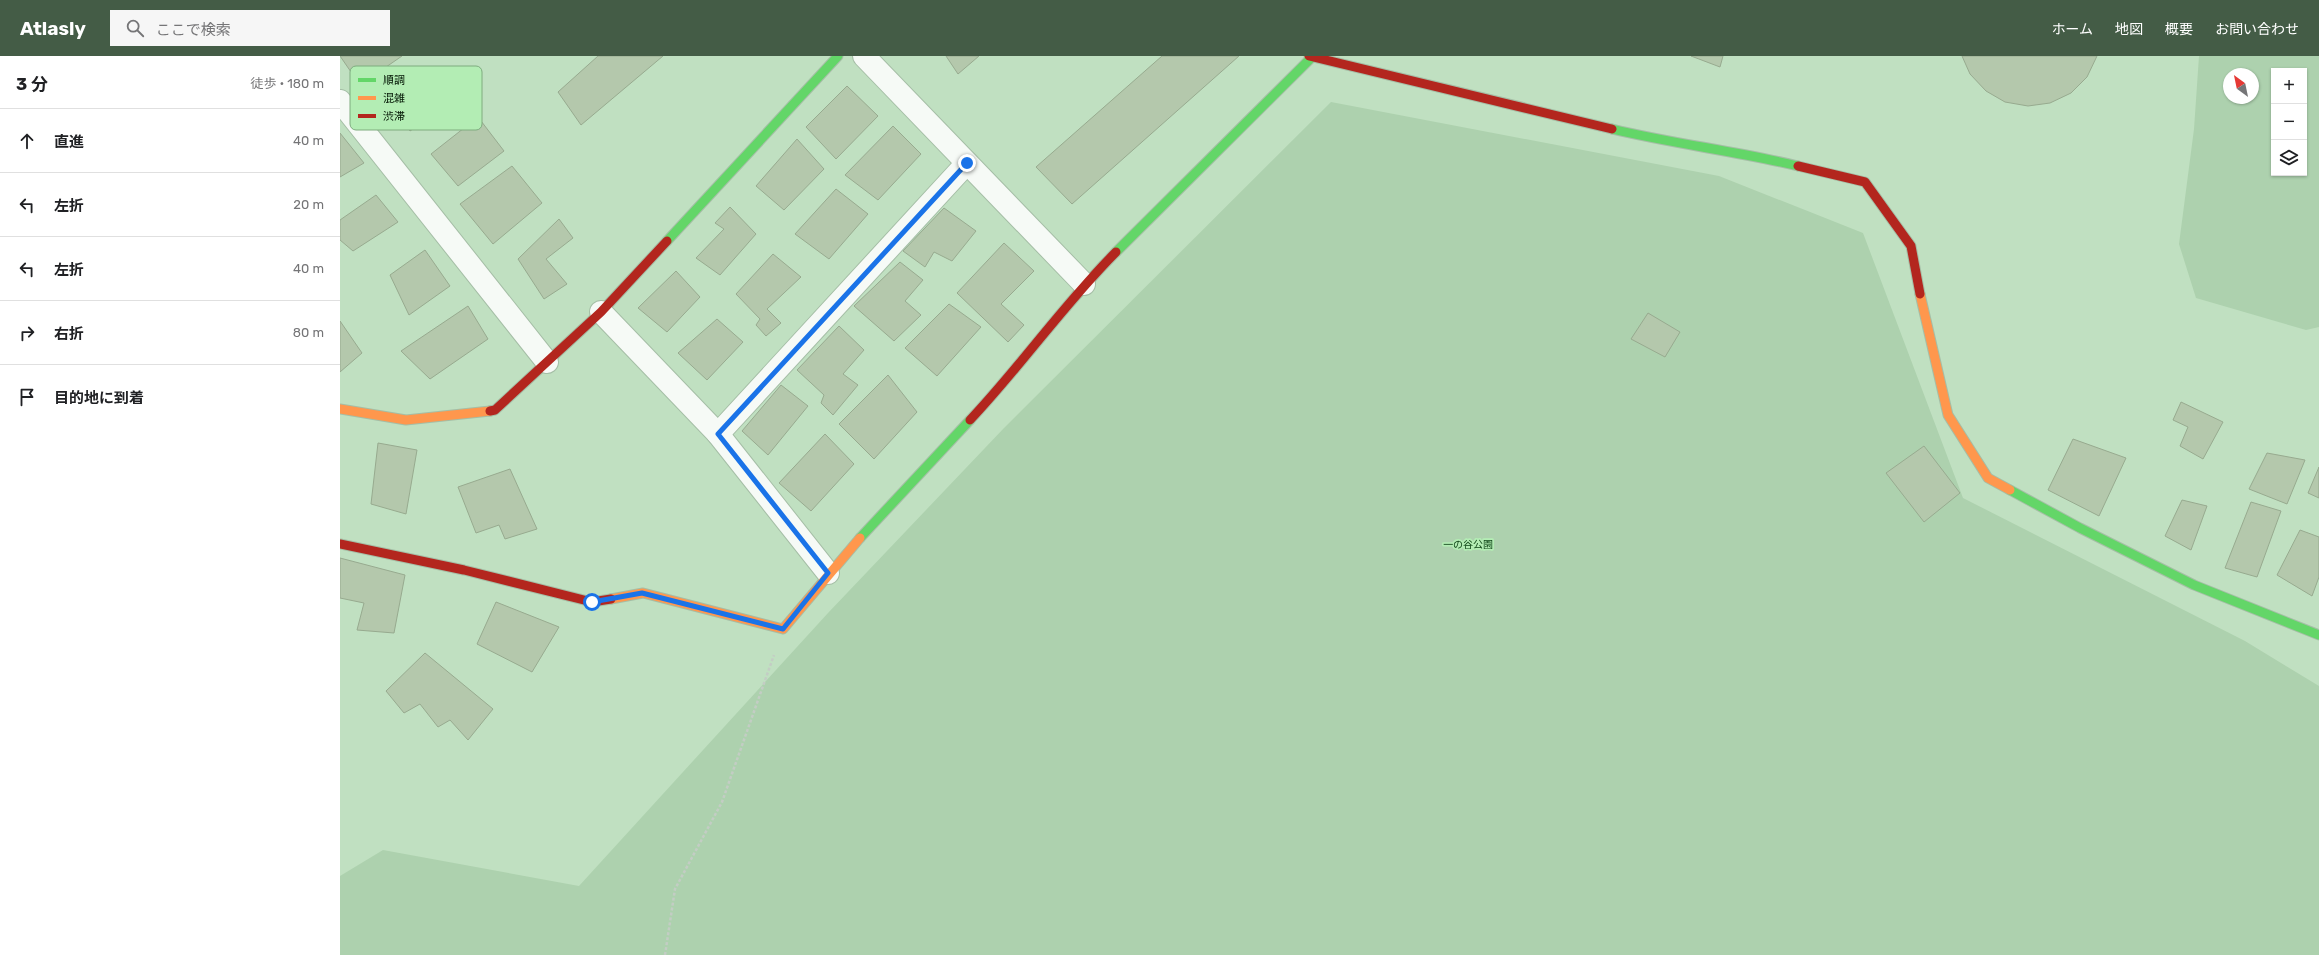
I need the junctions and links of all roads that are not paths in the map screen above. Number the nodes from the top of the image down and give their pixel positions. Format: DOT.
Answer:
graph roads {
  1 [pos="838,56"];
  2 [pos="864,56"];
  3 [pos="1310,57"];
  4 [pos="340,101"];
  5 [pos="350,114"];
  6 [pos="363,130"];
  7 [pos="967,163"];
  8 [pos="1084,284"];
  9 [pos="601,312"];
  10 [pos="547,362"];
  11 [pos="340,409"];
  12 [pos="718,434"];
  13 [pos="340,544"];
  14 [pos="828,573"];
  15 [pos="2319,635"];
  1 -- 9 [label="street"];
  2 -- 7 [label="street"];
  3 -- 8 [label="street"];
  3 -- 15 [label="street"];
  4 -- 5 [label="street"];
  6 -- 10 [label="street"];
  7 -- 8 [label="street"];
  7 -- 12 [label="street"];
  8 -- 14 [label="street"];
  9 -- 10 [label="street"];
  9 -- 12 [label="street"];
  10 -- 11 [label="street"];
  12 -- 14 [label="street"];
  13 -- 14 [label="street"];
}
